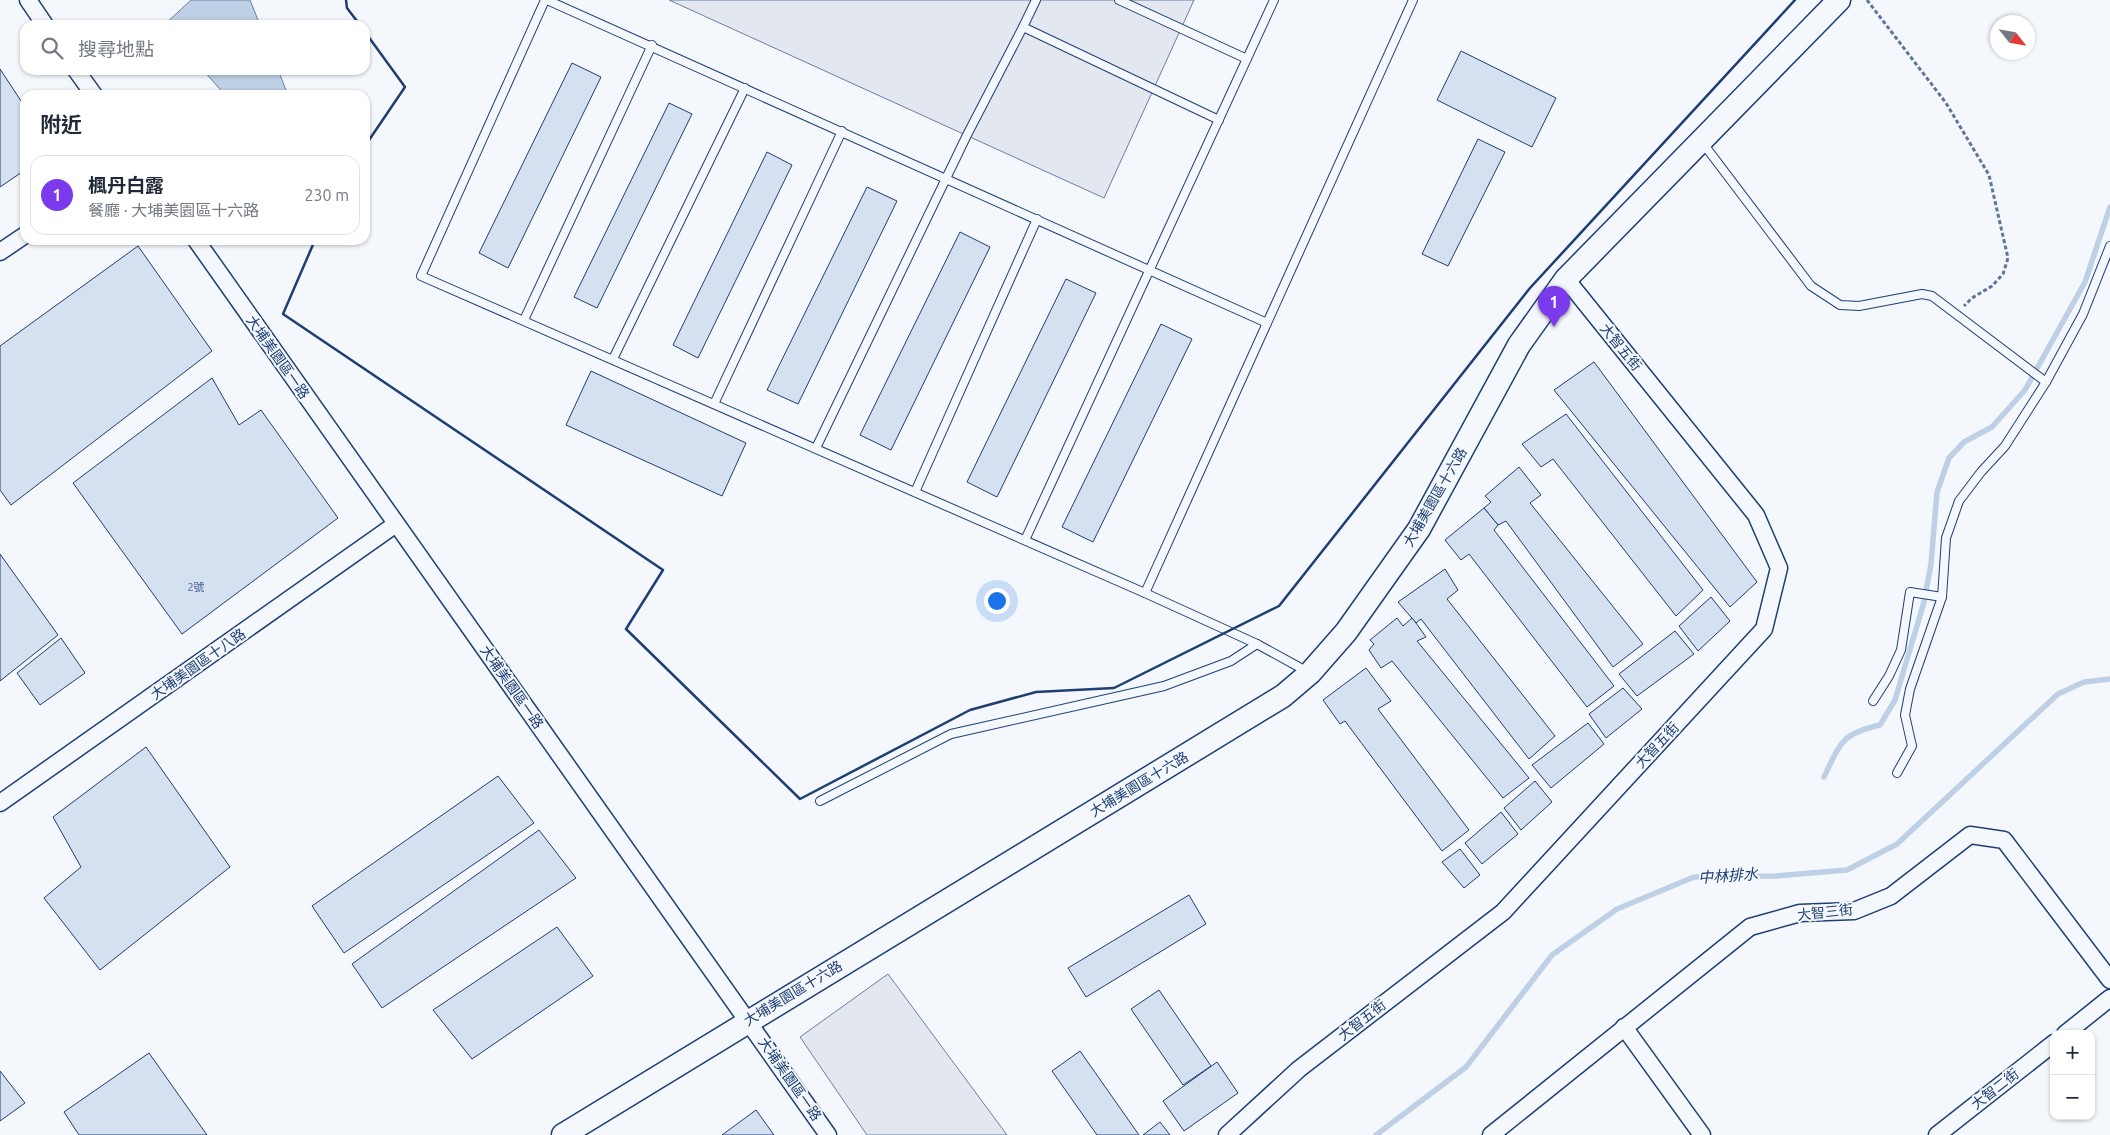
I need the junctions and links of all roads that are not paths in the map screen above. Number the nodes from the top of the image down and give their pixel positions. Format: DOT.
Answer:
graph roads {
  1 [pos="28,0"];
  2 [pos="546,0"];
  3 [pos="1036,0"];
  4 [pos="1119,0"];
  5 [pos="1274,0"];
  6 [pos="1413,0"];
  7 [pos="1839,0"];
  8 [pos="42,20"];
  9 [pos="1023,27"];
  10 [pos="652,45"];
  11 [pos="1247,59"];
  12 [pos="80,75"];
  13 [pos="745,88"];
  14 [pos="90,90"];
  15 [pos="1219,120"];
  16 [pos="842,131"];
  17 [pos="1702,142"];
  18 [pos="947,178"];
  19 [pos="1037,219"];
  20 [pos="20,238"];
  21 [pos="200,245"];
  22 [pos="2110,246"];
  23 [pos="0,252"];
  24 [pos="1150,270"];
  25 [pos="1566,279"];
  26 [pos="524,320"];
  27 [pos="1267,323"];
  28 [pos="613,359"];
  29 [pos="2046,382"];
  30 [pos="714,404"];
  31 [pos="816,448"];
  32 [pos="915,492"];
  33 [pos="396,524"];
  34 [pos="1025,540"];
  35 [pos="1145,593"];
  36 [pos="1942,597"];
  37 [pos="1257,644"];
  38 [pos="1310,673"];
  39 [pos="1873,701"];
  40 [pos="1897,773"];
  41 [pos="820,802"];
  42 [pos="0,804"];
  43 [pos="2110,980"];
  44 [pos="2110,998"];
  45 [pos="749,1020"];
  46 [pos="1624,1027"];
  47 [pos="2070,1030"];
  48 [pos="2050,1046"];
  49 [pos="563,1135"];
  50 [pos="828,1135"];
  51 [pos="1227,1135"];
  52 [pos="1491,1135"];
  53 [pos="1702,1135"];
  54 [pos="1937,1135"];
  1 -- 8 [label="street"];
  2 -- 10 [label="lane"];
  2 -- 26 [label="lane"];
  3 -- 9 [label="lane"];
  4 -- 11 [label="lane"];
  5 -- 11 [label="lane"];
  6 -- 27 [label="lane"];
  7 -- 17 [label="street, 大埔美園區十六路"];
  9 -- 15 [label="lane"];
  9 -- 18 [label="lane"];
  10 -- 13 [label="lane"];
  10 -- 26 [label="lane"];
  11 -- 15 [label="lane"];
  12 -- 14 [label="street"];
  13 -- 16 [label="lane"];
  13 -- 28 [label="lane"];
  15 -- 24 [label="lane"];
  16 -- 18 [label="lane"];
  16 -- 30 [label="lane"];
  17 -- 25 [label="street, 大埔美園區十六路"];
  17 -- 29 [label="lane"];
  18 -- 19 [label="lane"];
  18 -- 31 [label="lane"];
  19 -- 24 [label="lane"];
  19 -- 32 [label="lane"];
  20 -- 23 [label="street"];
  21 -- 33 [label="street, 大埔美園區一路"];
  22 -- 29 [label="lane"];
  24 -- 27 [label="lane"];
  24 -- 34 [label="lane"];
  25 -- 38 [label="street, 大埔美園區十六路"];
  25 -- 51 [label="street, 大智五街"];
  26 -- 28 [label="lane"];
  27 -- 35 [label="lane"];
  28 -- 30 [label="lane"];
  29 -- 36 [label="lane"];
  30 -- 31 [label="lane"];
  31 -- 32 [label="lane"];
  32 -- 34 [label="lane"];
  33 -- 42 [label="street, 大埔美園區十八路"];
  33 -- 45 [label="street, 大埔美園區一路"];
  34 -- 35 [label="lane"];
  35 -- 37 [label="lane"];
  36 -- 39 [label="lane"];
  36 -- 40 [label="lane"];
  37 -- 38 [label="lane"];
  37 -- 41 [label="lane"];
  38 -- 45 [label="street, 大埔美園區十六路"];
  43 -- 46 [label="street, 大智三街"];
  44 -- 47 [label="street"];
  45 -- 49 [label="street, 大埔美園區十六路"];
  45 -- 50 [label="street, 大埔美園區一路"];
  46 -- 52 [label="street, 大智三街"];
  46 -- 53 [label="street"];
  48 -- 54 [label="street, 大智二街"];
}
